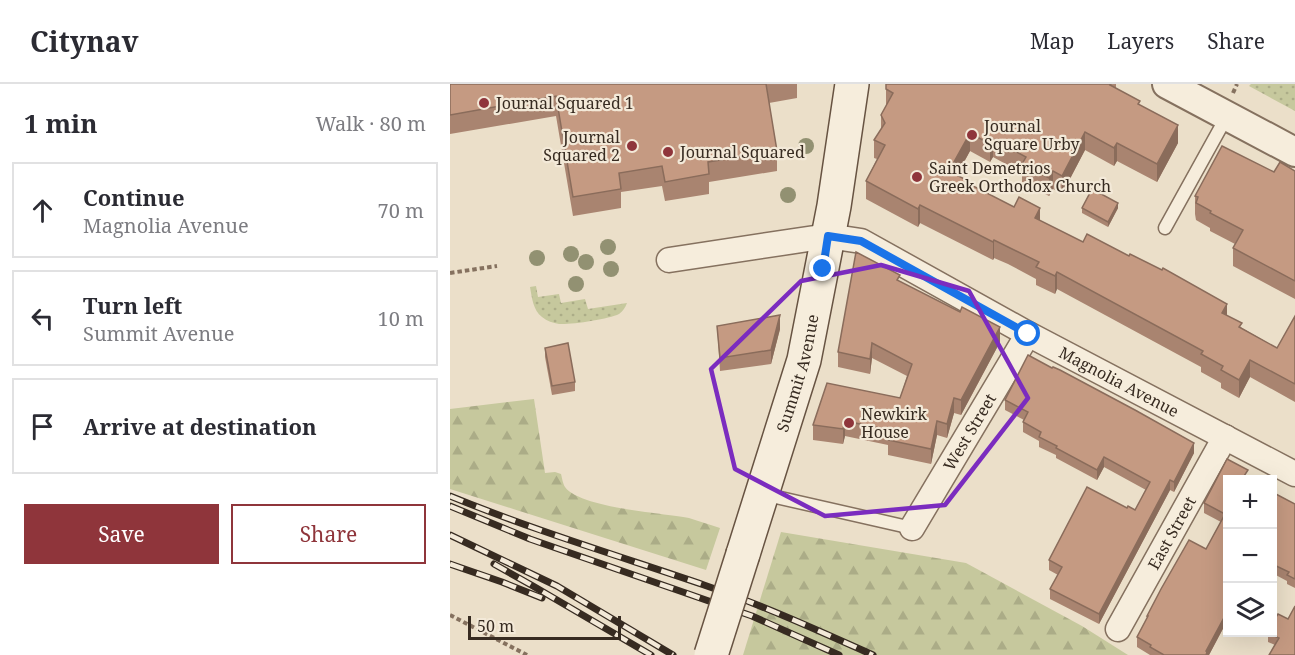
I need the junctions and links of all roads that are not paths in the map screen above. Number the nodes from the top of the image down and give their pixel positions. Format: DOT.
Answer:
graph roads {
  1 [pos="852,84"];
  2 [pos="1167,84"];
  3 [pos="1227,116"];
  4 [pos="1295,152"];
  5 [pos="1165,228"];
  6 [pos="828,236"];
  7 [pos="669,260"];
  8 [pos="1028,334"];
  9 [pos="1225,437"];
  10 [pos="1295,474"];
  11 [pos="762,494"];
  12 [pos="912,528"];
  13 [pos="1118,629"];
  14 [pos="711,655"];
  1 -- 6 [label="main road, Summit Avenue"];
  2 -- 3 [label="street"];
  3 -- 4 [label="street"];
  3 -- 5 [label="lane"];
  6 -- 7 [label="street, Magnolia Avenue"];
  6 -- 8 [label="street, Magnolia Avenue"];
  6 -- 11 [label="main road, Summit Avenue"];
  8 -- 9 [label="street, Magnolia Avenue"];
  8 -- 12 [label="street, West Street"];
  9 -- 10 [label="street, Magnolia Avenue"];
  9 -- 13 [label="street, East Street"];
  11 -- 12 [label="lane"];
  11 -- 14 [label="main road, Summit Avenue, bridge"];
}
